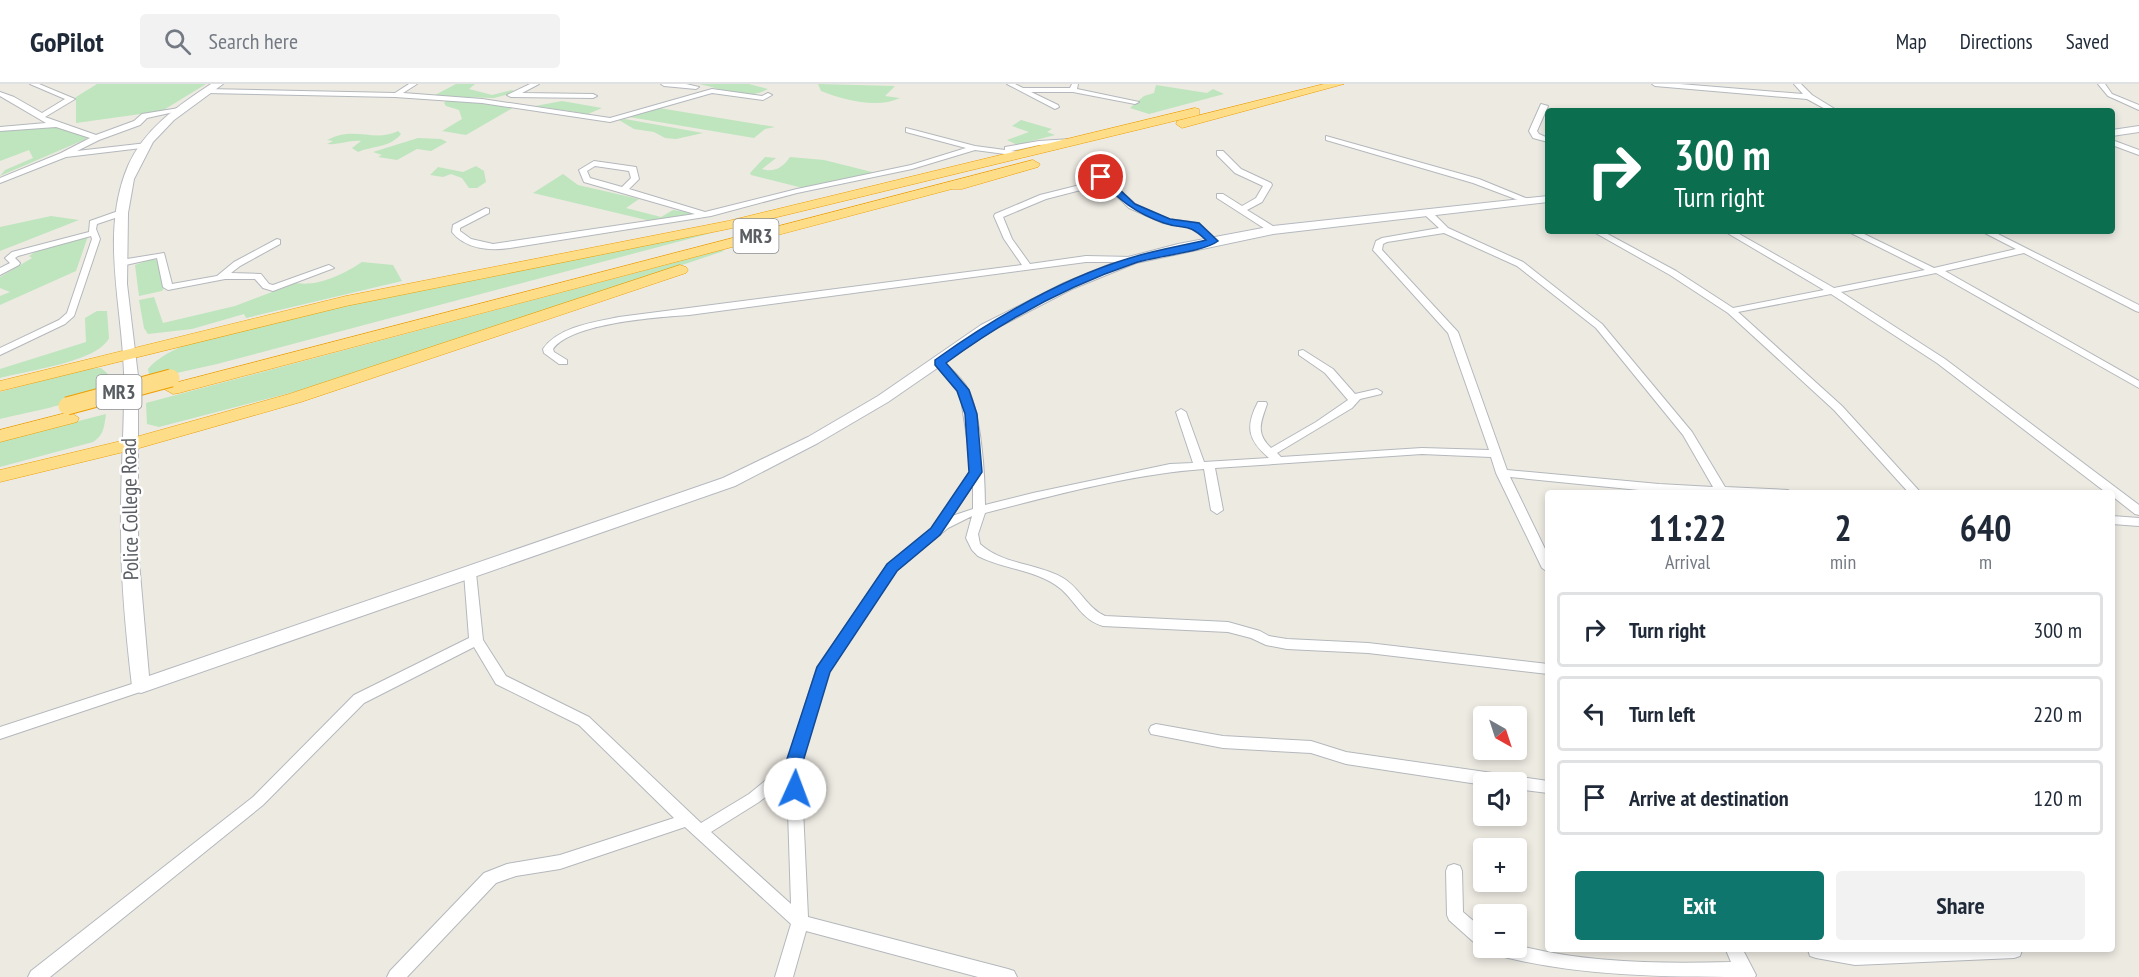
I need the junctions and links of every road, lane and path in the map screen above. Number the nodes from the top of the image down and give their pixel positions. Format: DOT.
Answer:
graph roads {
  1 [pos="33,84"];
  2 [pos="218,84"];
  3 [pos="414,84"];
  4 [pos="536,84"];
  5 [pos="664,84"];
  6 [pos="1010,84"];
  7 [pos="1307,84"];
  8 [pos="1338,84"];
  9 [pos="1655,84"];
  10 [pos="1797,84"];
  11 [pos="2101,84"];
  12 [pos="696,87"];
  13 [pos="1073,87"];
  14 [pos="1039,88"];
  15 [pos="1023,90"];
  16 [pos="206,91"];
  17 [pos="0,94"];
  18 [pos="395,95"];
  19 [pos="511,95"];
  20 [pos="768,95"];
  21 [pos="593,96"];
  22 [pos="1809,97"];
  23 [pos="489,101"];
  24 [pos="1135,102"];
  25 [pos="1544,106"];
  26 [pos="1056,107"];
  27 [pos="1829,108"];
  28 [pos="2139,108"];
  29 [pos="179,110"];
  30 [pos="1195,112"];
  31 [pos="41,115"];
  32 [pos="56,125"];
  33 [pos="0,129"];
  34 [pos="2139,129"];
  35 [pos="909,130"];
  36 [pos="2115,133"];
  37 [pos="96,138"];
  38 [pos="1329,138"];
  39 [pos="1545,139"];
  40 [pos="2115,143"];
  41 [pos="147,145"];
  42 [pos="1073,147"];
  43 [pos="974,148"];
  44 [pos="1001,151"];
  45 [pos="1220,153"];
  46 [pos="2139,153"];
  47 [pos="1019,154"];
  48 [pos="64,155"];
  49 [pos="0,181"];
  50 [pos="625,190"];
  51 [pos="1220,196"];
  52 [pos="1545,199"];
  53 [pos="1529,201"];
  54 [pos="1243,209"];
  55 [pos="486,211"];
  56 [pos="124,212"];
  57 [pos="1428,213"];
  58 [pos="710,214"];
  59 [pos="728,225"];
  60 [pos="1274,230"];
  61 [pos="1445,230"];
  62 [pos="93,233"];
  63 [pos="1602,234"];
  64 [pos="1733,234"];
  65 [pos="1858,234"];
  66 [pos="1991,234"];
  67 [pos="1214,241"];
  68 [pos="277,242"];
  69 [pos="2025,250"];
  70 [pos="1132,260"];
  71 [pos="121,263"];
  72 [pos="1027,266"];
  73 [pos="329,268"];
  74 [pos="1936,270"];
  75 [pos="0,272"];
  76 [pos="222,276"];
  77 [pos="1831,290"];
  78 [pos="2139,309"];
  79 [pos="1731,311"];
  80 [pos="0,352"];
  81 [pos="1303,353"];
  82 [pos="130,354"];
  83 [pos="563,362"];
  84 [pos="939,363"];
  85 [pos="172,384"];
  86 [pos="0,386"];
  87 [pos="2139,386"];
  88 [pos="1377,392"];
  89 [pos="1353,399"];
  90 [pos="1262,404"];
  91 [pos="68,412"];
  92 [pos="1181,412"];
  93 [pos="0,424"];
  94 [pos="0,436"];
  95 [pos="129,445"];
  96 [pos="1495,454"];
  97 [pos="1275,457"];
  98 [pos="1204,465"];
  99 [pos="976,472"];
  100 [pos="1502,473"];
  101 [pos="0,476"];
  102 [pos="1702,490"];
  103 [pos="1722,490"];
  104 [pos="1913,490"];
  105 [pos="2111,490"];
  106 [pos="2115,493"];
  107 [pos="1217,510"];
  108 [pos="979,511"];
  109 [pos="2139,511"];
  110 [pos="2115,520"];
  111 [pos="2139,522"];
  112 [pos="935,531"];
  113 [pos="1545,562"];
  114 [pos="470,573"];
  115 [pos="476,640"];
  116 [pos="1545,669"];
  117 [pos="141,686"];
  118 [pos="1156,730"];
  119 [pos="0,733"];
  120 [pos="794,766"];
  121 [pos="1473,777"];
  122 [pos="1527,784"];
  123 [pos="1545,787"];
  124 [pos="687,820"];
  125 [pos="699,832"];
  126 [pos="1454,871"];
  127 [pos="800,922"];
  128 [pos="1473,931"];
  129 [pos="1735,952"];
  130 [pos="1827,952"];
  131 [pos="1969,952"];
  132 [pos="1527,956"];
  133 [pos="1746,973"];
  134 [pos="37,977"];
  135 [pos="396,977"];
  136 [pos="784,977"];
  137 [pos="1008,977"];
  1 -- 31 [label="street"];
  2 -- 16 [label="street, Police College Road"];
  3 -- 18 [label="street"];
  4 -- 19 [label="street"];
  5 -- 12 [label="street"];
  6 -- 15 [label="street"];
  7 -- 30 [label="highway, MR3"];
  8 -- 42 [label="highway, MR3"];
  9 -- 22 [label="street"];
  10 -- 22 [label="street"];
  11 -- 28 [label="street"];
  13 -- 14 [label="street"];
  13 -- 24 [label="street"];
  14 -- 15 [label="street"];
  15 -- 26 [label="street"];
  16 -- 18 [label="street"];
  16 -- 29 [label="street, Police College Road"];
  17 -- 31 [label="street"];
  18 -- 23 [label="street"];
  19 -- 21 [label="street"];
  19 -- 23 [label="street"];
  20 -- 23 [label="street"];
  22 -- 27 [label="street"];
  25 -- 39 [label="street"];
  29 -- 37 [label="street"];
  29 -- 41 [label="street, Police College Road"];
  30 -- 42 [label="highway"];
  30 -- 85 [label="highway, MR3"];
  31 -- 32 [label="street"];
  32 -- 33 [label="street"];
  32 -- 37 [label="street"];
  34 -- 36 [label="street"];
  35 -- 43 [label="street"];
  37 -- 48 [label="street"];
  38 -- 53 [label="street"];
  40 -- 46 [label="street"];
  41 -- 48 [label="street"];
  41 -- 56 [label="street, Police College Road"];
  42 -- 44 [label="street"];
  42 -- 47 [label="highway"];
  42 -- 85 [label="highway, MR3"];
  42 -- 95 [label="highway"];
  43 -- 44 [label="street"];
  43 -- 58 [label="street"];
  44 -- 47 [label="street"];
  45 -- 54 [label="street"];
  47 -- 59 [label="highway"];
  48 -- 49 [label="street"];
  50 -- 50 [label="street"];
  50 -- 58 [label="street"];
  51 -- 54 [label="street"];
  52 -- 53 [label="street"];
  53 -- 57 [label="street"];
  54 -- 60 [label="street"];
  55 -- 58 [label="street"];
  56 -- 62 [label="street"];
  56 -- 71 [label="street, Police College Road"];
  57 -- 60 [label="street"];
  57 -- 61 [label="street"];
  58 -- 59 [label="street"];
  59 -- 82 [label="highway"];
  60 -- 67 [label="street"];
  61 -- 96 [label="street"];
  61 -- 103 [label="street"];
  62 -- 75 [label="street"];
  62 -- 80 [label="street"];
  63 -- 79 [label="street"];
  64 -- 77 [label="street"];
  65 -- 74 [label="street"];
  66 -- 69 [label="street"];
  67 -- 70 [label="street"];
  67 -- 72 [label="street"];
  68 -- 76 [label="street"];
  69 -- 74 [label="street"];
  69 -- 78 [label="street"];
  70 -- 72 [label="street"];
  70 -- 84 [label="street"];
  71 -- 76 [label="street"];
  71 -- 82 [label="street, Police College Road"];
  72 -- 83 [label="street"];
  73 -- 76 [label="street"];
  74 -- 77 [label="street"];
  74 -- 87 [label="street"];
  77 -- 79 [label="street"];
  77 -- 105 [label="street"];
  79 -- 104 [label="street"];
  81 -- 89 [label="street"];
  82 -- 86 [label="highway"];
  82 -- 95 [label="street, Police College Road"];
  84 -- 99 [label="street"];
  84 -- 114 [label="street"];
  85 -- 91 [label="highway, MR3"];
  88 -- 89 [label="street"];
  89 -- 97 [label="street"];
  90 -- 97 [label="street"];
  91 -- 93 [label="highway, MR3"];
  91 -- 94 [label="highway, MR3"];
  92 -- 98 [label="street"];
  95 -- 101 [label="highway"];
  95 -- 117 [label="street, Police College Road"];
  96 -- 97 [label="street"];
  96 -- 100 [label="street"];
  97 -- 98 [label="street"];
  98 -- 107 [label="street"];
  98 -- 108 [label="street"];
  99 -- 108 [label="street"];
  99 -- 112 [label="street"];
  100 -- 102 [label="street"];
  100 -- 113 [label="street"];
  106 -- 109 [label="street"];
  108 -- 112 [label="street"];
  108 -- 116 [label="street"];
  110 -- 111 [label="street"];
  112 -- 120 [label="street"];
  114 -- 115 [label="street"];
  114 -- 117 [label="street"];
  115 -- 124 [label="street"];
  115 -- 134 [label="street"];
  117 -- 119 [label="street"];
  118 -- 121 [label="street"];
  120 -- 125 [label="street"];
  120 -- 127 [label="street"];
  122 -- 123 [label="street"];
  124 -- 125 [label="street"];
  124 -- 135 [label="street"];
  125 -- 127 [label="street"];
  126 -- 128 [label="street"];
  127 -- 136 [label="street"];
  127 -- 137 [label="street"];
  129 -- 133 [label="street"];
  130 -- 131 [label="street"];
  132 -- 133 [label="street"];
}
